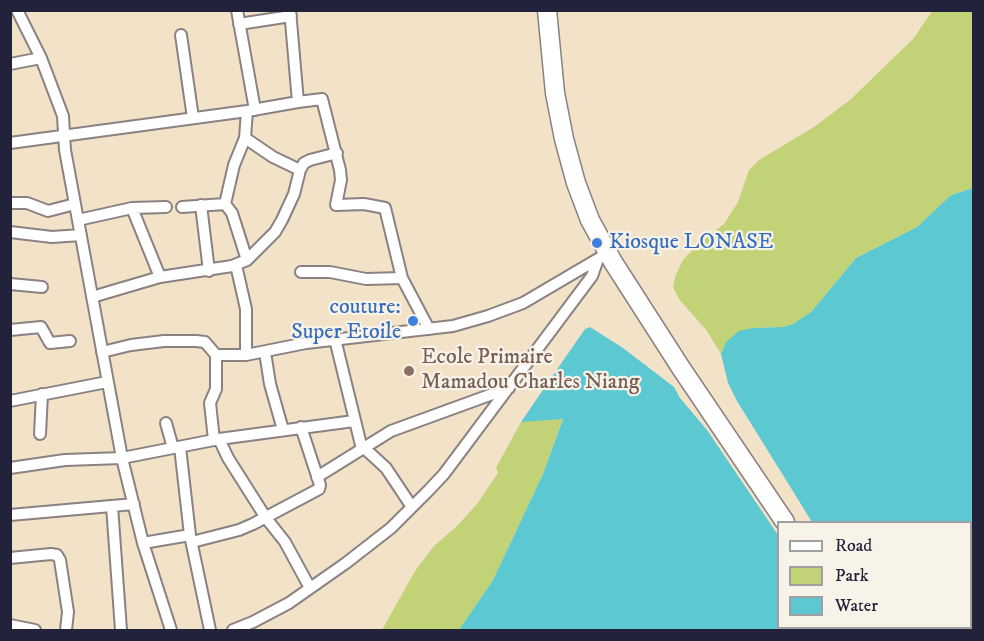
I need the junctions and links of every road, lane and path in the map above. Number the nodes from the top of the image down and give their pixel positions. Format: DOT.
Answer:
graph roads {
  1 [pos="17,10"];
  2 [pos="237,10"];
  3 [pos="546,10"];
  4 [pos="290,13"];
  5 [pos="239,24"];
  6 [pos="181,35"];
  7 [pos="41,58"];
  8 [pos="10,64"];
  9 [pos="298,102"];
  10 [pos="251,111"];
  11 [pos="193,118"];
  12 [pos="63,136"];
  13 [pos="245,138"];
  14 [pos="10,143"];
  15 [pos="337,153"];
  16 [pos="300,170"];
  17 [pos="10,203"];
  18 [pos="75,204"];
  19 [pos="225,204"];
  20 [pos="201,205"];
  21 [pos="166,207"];
  22 [pos="182,207"];
  23 [pos="132,208"];
  24 [pos="78,220"];
  25 [pos="10,232"];
  26 [pos="81,235"];
  27 [pos="603,256"];
  28 [pos="247,260"];
  29 [pos="236,265"];
  30 [pos="209,271"];
  31 [pos="301,272"];
  32 [pos="160,277"];
  33 [pos="402,278"];
  34 [pos="10,284"];
  35 [pos="42,286"];
  36 [pos="92,297"];
  37 [pos="10,330"];
  38 [pos="429,330"];
  39 [pos="335,339"];
  40 [pos="70,341"];
  41 [pos="102,352"];
  42 [pos="265,352"];
  43 [pos="216,355"];
  44 [pos="246,355"];
  45 [pos="107,382"];
  46 [pos="509,388"];
  47 [pos="42,394"];
  48 [pos="10,401"];
  49 [pos="354,421"];
  50 [pos="166,423"];
  51 [pos="301,427"];
  52 [pos="283,429"];
  53 [pos="40,435"];
  54 [pos="217,439"];
  55 [pos="177,447"];
  56 [pos="363,449"];
  57 [pos="122,458"];
  58 [pos="10,468"];
  59 [pos="317,477"];
  60 [pos="134,504"];
  61 [pos="112,506"];
  62 [pos="412,507"];
  63 [pos="10,515"];
  64 [pos="266,518"];
  65 [pos="784,521"];
  66 [pos="191,538"];
  67 [pos="143,543"];
  68 [pos="10,558"];
  69 [pos="310,588"];
  70 [pos="10,625"];
  71 [pos="35,630"];
  72 [pos="66,630"];
  73 [pos="121,630"];
  74 [pos="171,630"];
  75 [pos="210,630"];
  76 [pos="233,630"];
  1 -- 7 [label="street"];
  2 -- 5 [label="street"];
  3 -- 27 [label="highway"];
  4 -- 5 [label="street"];
  4 -- 9 [label="street"];
  5 -- 10 [label="street"];
  6 -- 11 [label="street"];
  7 -- 8 [label="street"];
  7 -- 12 [label="street"];
  9 -- 10 [label="street"];
  9 -- 15 [label="street"];
  10 -- 11 [label="street"];
  10 -- 13 [label="street"];
  11 -- 12 [label="street"];
  12 -- 14 [label="street"];
  12 -- 18 [label="street"];
  13 -- 16 [label="street"];
  13 -- 19 [label="street"];
  15 -- 16 [label="street"];
  15 -- 33 [label="street"];
  16 -- 28 [label="street"];
  17 -- 18 [label="street"];
  18 -- 24 [label="street"];
  19 -- 20 [label="street"];
  19 -- 28 [label="street"];
  20 -- 22 [label="street"];
  20 -- 30 [label="street"];
  21 -- 23 [label="street"];
  23 -- 24 [label="street"];
  23 -- 32 [label="street"];
  24 -- 26 [label="street"];
  25 -- 26 [label="street"];
  26 -- 36 [label="street"];
  27 -- 38 [label="street"];
  27 -- 46 [label="street"];
  27 -- 65 [label="highway"];
  28 -- 29 [label="street"];
  29 -- 30 [label="street"];
  29 -- 44 [label="street"];
  30 -- 32 [label="street"];
  31 -- 33 [label="street"];
  32 -- 36 [label="street"];
  33 -- 38 [label="street"];
  34 -- 35 [label="street"];
  36 -- 41 [label="street"];
  37 -- 40 [label="street"];
  38 -- 39 [label="street"];
  39 -- 42 [label="street"];
  39 -- 49 [label="street"];
  41 -- 43 [label="street"];
  41 -- 45 [label="street"];
  42 -- 44 [label="street"];
  42 -- 52 [label="street"];
  43 -- 44 [label="street"];
  43 -- 54 [label="street"];
  45 -- 47 [label="street"];
  45 -- 57 [label="street"];
  46 -- 56 [label="street"];
  46 -- 62 [label="street"];
  47 -- 48 [label="street"];
  47 -- 53 [label="street"];
  49 -- 51 [label="street"];
  49 -- 56 [label="street"];
  50 -- 55 [label="street"];
  51 -- 52 [label="street"];
  51 -- 59 [label="street"];
  52 -- 54 [label="street"];
  54 -- 55 [label="street"];
  54 -- 64 [label="street"];
  55 -- 57 [label="street"];
  55 -- 66 [label="street"];
  56 -- 59 [label="street"];
  56 -- 62 [label="street"];
  57 -- 58 [label="street"];
  57 -- 60 [label="street"];
  59 -- 64 [label="street"];
  60 -- 61 [label="street"];
  60 -- 67 [label="street"];
  61 -- 63 [label="street"];
  61 -- 73 [label="street"];
  62 -- 69 [label="street"];
  64 -- 66 [label="street"];
  64 -- 69 [label="street"];
  66 -- 67 [label="street"];
  66 -- 75 [label="street"];
  67 -- 74 [label="street"];
  68 -- 72 [label="street"];
  69 -- 76 [label="street"];
  70 -- 71 [label="street"];
}
